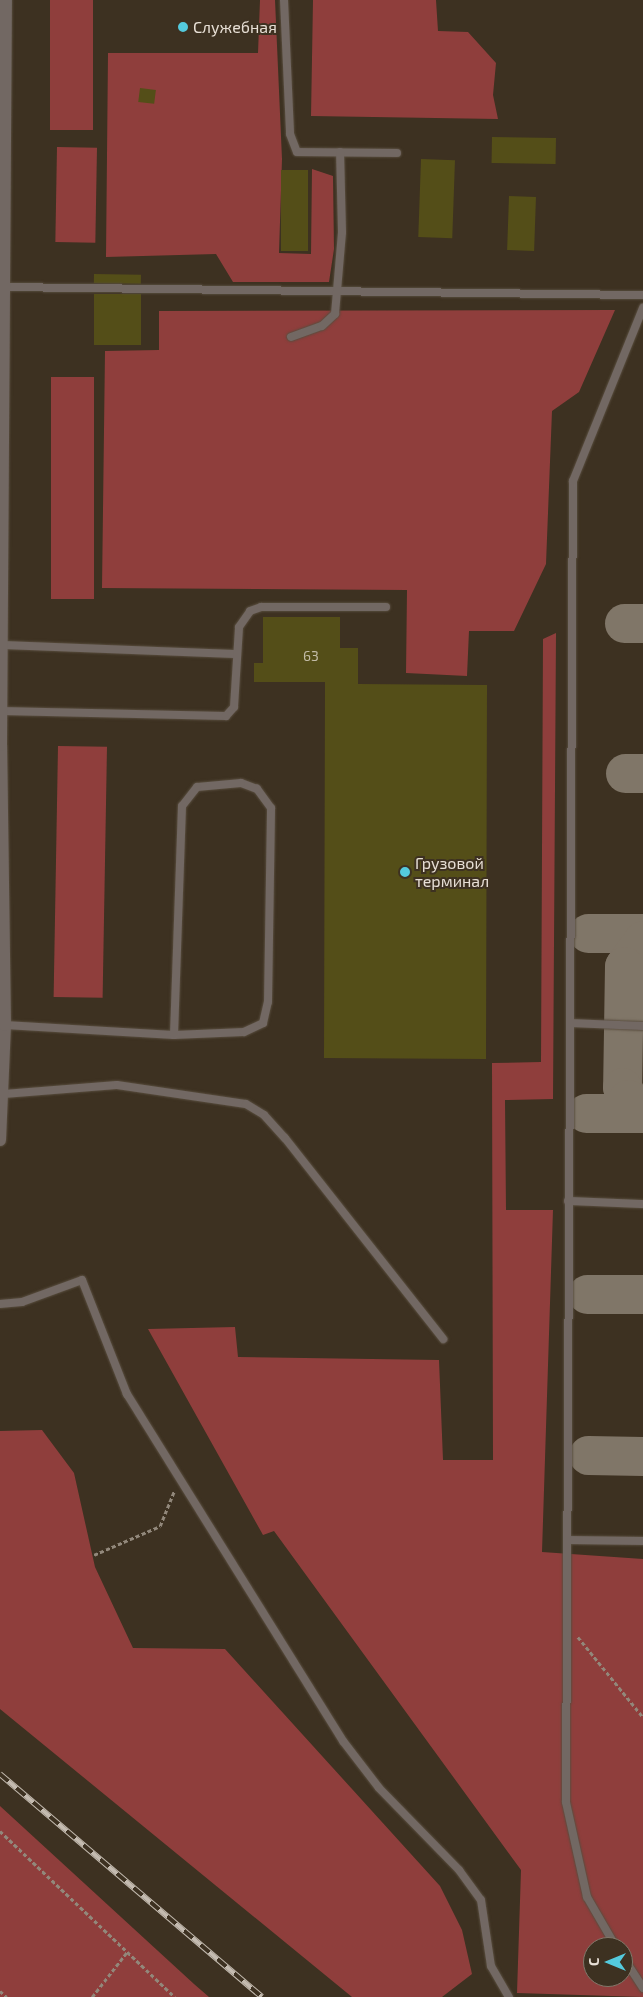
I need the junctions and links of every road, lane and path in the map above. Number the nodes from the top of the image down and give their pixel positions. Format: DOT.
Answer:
graph roads {
  1 [pos="6,0"];
  2 [pos="284,0"];
  3 [pos="340,152"];
  4 [pos="397,153"];
  5 [pos="2,288"];
  6 [pos="335,294"];
  7 [pos="643,295"];
  8 [pos="643,308"];
  9 [pos="291,337"];
  10 [pos="1,346"];
  11 [pos="386,607"];
  12 [pos="1,645"];
  13 [pos="237,654"];
  14 [pos="1,711"];
  15 [pos="0,745"];
  16 [pos="570,1023"];
  17 [pos="4,1025"];
  18 [pos="643,1026"];
  19 [pos="174,1035"];
  20 [pos="4,1094"];
  21 [pos="0,1140"];
  22 [pos="568,1201"];
  23 [pos="643,1204"];
  24 [pos="0,1304"];
  25 [pos="443,1339"];
  26 [pos="177,1480"];
  27 [pos="570,1540"];
  28 [pos="643,1541"];
  29 [pos="94,1555"];
  30 [pos="568,1625"];
  31 [pos="643,1717"];
  32 [pos="0,1831"];
  33 [pos="610,1937"];
  34 [pos="127,1952"];
  35 [pos="633,1972"];
  36 [pos="643,1988"];
  37 [pos="0,1991"];
  38 [pos="7,1997"];
  39 [pos="92,1997"];
  40 [pos="175,1997"];
  41 [pos="509,1997"];
  1 -- 5 [label="street"];
  2 -- 3 [label="lane"];
  3 -- 4 [label="lane"];
  3 -- 6 [label="lane"];
  5 -- 6 [label="lane"];
  5 -- 10 [label="street"];
  6 -- 7 [label="lane"];
  6 -- 9 [label="lane"];
  8 -- 16 [label="lane"];
  10 -- 12 [label="street"];
  11 -- 13 [label="lane"];
  12 -- 13 [label="lane"];
  12 -- 14 [label="street"];
  13 -- 14 [label="lane"];
  14 -- 15 [label="street"];
  15 -- 17 [label="street"];
  16 -- 18 [label="lane"];
  16 -- 22 [label="lane"];
  17 -- 19 [label="lane"];
  17 -- 20 [label="street"];
  19 -- 19 [label="lane"];
  20 -- 21 [label="street"];
  20 -- 25 [label="lane"];
  22 -- 23 [label="lane"];
  22 -- 27 [label="lane"];
  24 -- 26 [label="lane"];
  26 -- 29 [label="path"];
  26 -- 41 [label="lane"];
  27 -- 28 [label="lane"];
  27 -- 30 [label="lane"];
  30 -- 31 [label="path"];
  30 -- 33 [label="lane"];
  32 -- 34 [label="path"];
  34 -- 39 [label="path"];
  34 -- 40 [label="path"];
  35 -- 36 [label="lane"];
  37 -- 38 [label="path"];
}
